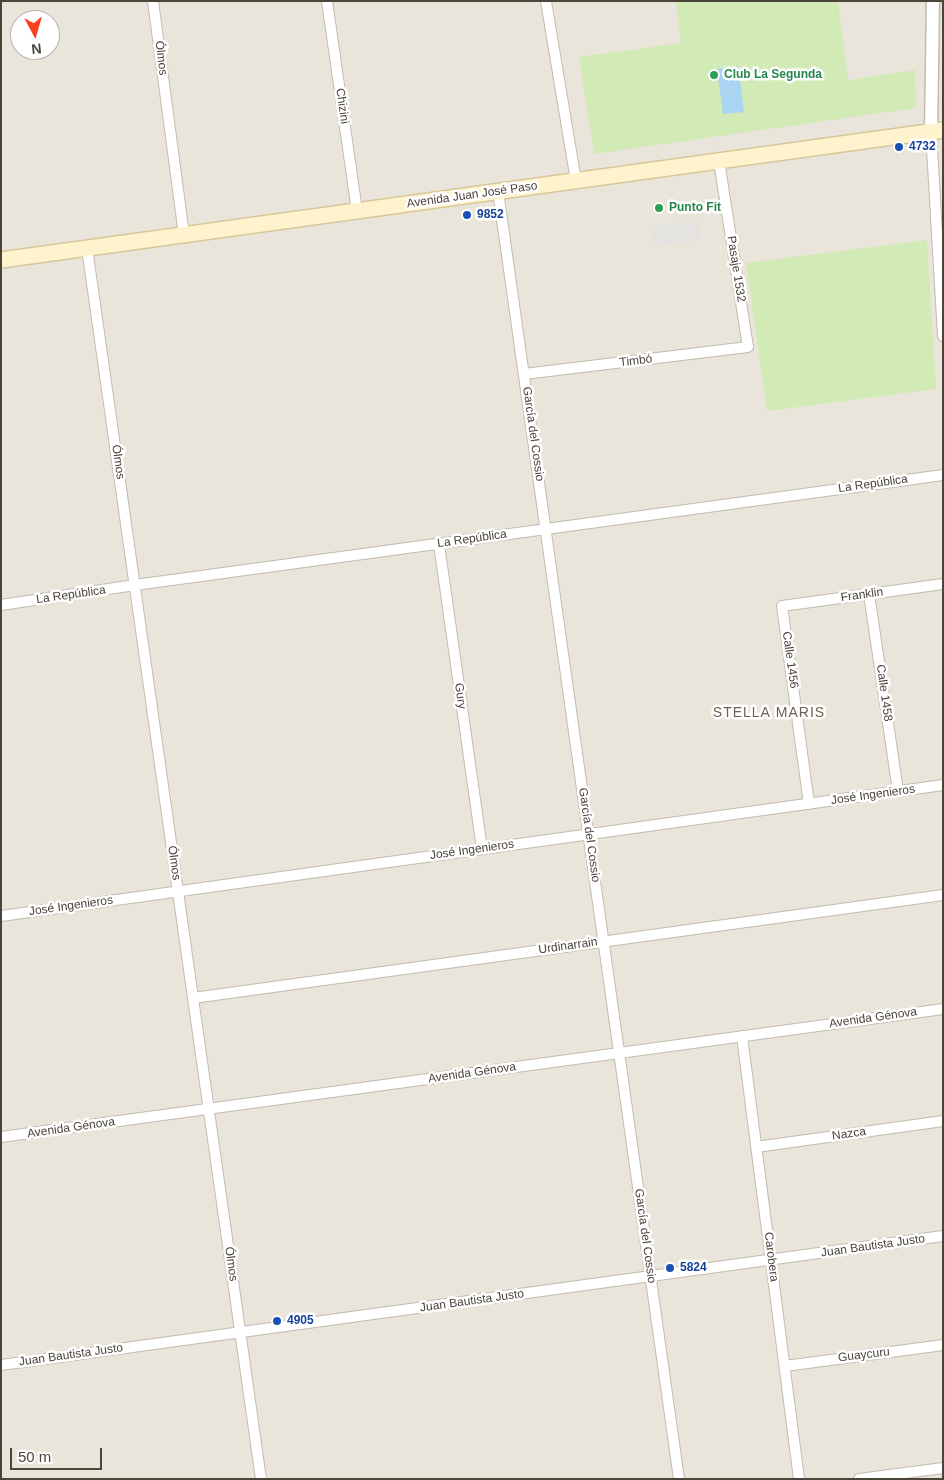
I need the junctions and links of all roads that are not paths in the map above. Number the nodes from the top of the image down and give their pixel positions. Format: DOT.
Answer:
graph roads {
  1 [pos="154,1"];
  2 [pos="327,1"];
  3 [pos="546,1"];
  4 [pos="933,1"];
  5 [pos="937,131"];
  6 [pos="719,161"];
  7 [pos="576,180"];
  8 [pos="498,191"];
  9 [pos="357,211"];
  10 [pos="184,235"];
  11 [pos="87,248"];
  12 [pos="1,260"];
  13 [pos="943,336"];
  14 [pos="748,347"];
  15 [pos="524,374"];
  16 [pos="943,475"];
  17 [pos="546,529"];
  18 [pos="439,544"];
  19 [pos="943,584"];
  20 [pos="135,585"];
  21 [pos="869,594"];
  22 [pos="1,605"];
  23 [pos="782,606"];
  24 [pos="943,785"];
  25 [pos="898,791"];
  26 [pos="809,804"];
  27 [pos="589,834"];
  28 [pos="482,849"];
  29 [pos="178,891"];
  30 [pos="943,895"];
  31 [pos="1,916"];
  32 [pos="604,942"];
  33 [pos="193,998"];
  34 [pos="943,1009"];
  35 [pos="742,1036"];
  36 [pos="620,1053"];
  37 [pos="209,1109"];
  38 [pos="943,1121"];
  39 [pos="1,1137"];
  40 [pos="756,1147"];
  41 [pos="943,1236"];
  42 [pos="771,1260"];
  43 [pos="651,1276"];
  44 [pos="241,1332"];
  45 [pos="943,1345"];
  46 [pos="1,1365"];
  47 [pos="785,1366"];
  48 [pos="943,1468"];
  49 [pos="262,1479"];
  50 [pos="679,1479"];
  51 [pos="799,1479"];
  52 [pos="859,1479"];
  1 -- 10 [label="street, Ólmos"];
  2 -- 9 [label="street, Chizini"];
  3 -- 7 [label="street"];
  4 -- 5 [label="street"];
  5 -- 6 [label="main road, Avenida Juan José Paso"];
  5 -- 13 [label="street"];
  6 -- 7 [label="main road, Avenida Juan José Paso"];
  6 -- 14 [label="street, Pasaje 1532"];
  7 -- 8 [label="main road, Avenida Juan José Paso"];
  8 -- 9 [label="main road, Avenida Juan José Paso"];
  8 -- 15 [label="street, García del Cossio"];
  9 -- 10 [label="main road, Avenida Juan José Paso"];
  10 -- 11 [label="main road, Avenida Juan José Paso"];
  11 -- 12 [label="main road, Avenida Juan José Paso"];
  11 -- 20 [label="street, Ólmos"];
  14 -- 15 [label="street, Timbó"];
  15 -- 17 [label="street, García del Cossio"];
  16 -- 17 [label="street, La República"];
  17 -- 18 [label="street, La República"];
  17 -- 27 [label="street, García del Cossio"];
  18 -- 20 [label="street, La República"];
  18 -- 28 [label="street, Gury"];
  19 -- 21 [label="street, Franklin"];
  20 -- 22 [label="street, La República"];
  20 -- 29 [label="street, Ólmos"];
  21 -- 23 [label="street, Franklin"];
  21 -- 25 [label="street, Calle 1458"];
  23 -- 26 [label="street, Calle 1456"];
  24 -- 25 [label="street, José Ingenieros"];
  25 -- 26 [label="street, José Ingenieros"];
  26 -- 27 [label="street, José Ingenieros"];
  27 -- 28 [label="street, José Ingenieros"];
  27 -- 32 [label="street, García del Cossio"];
  28 -- 29 [label="street, José Ingenieros"];
  29 -- 31 [label="street, José Ingenieros"];
  29 -- 33 [label="street, Ólmos"];
  30 -- 32 [label="street, Urdinarrain"];
  32 -- 33 [label="street, Urdinarrain"];
  32 -- 36 [label="street, García del Cossio"];
  33 -- 37 [label="street, Ólmos"];
  34 -- 35 [label="street, Avenida Génova"];
  35 -- 36 [label="street, Avenida Génova"];
  35 -- 40 [label="street, Carobera"];
  36 -- 37 [label="street, Avenida Génova"];
  36 -- 43 [label="street, García del Cossio"];
  37 -- 39 [label="street, Avenida Génova"];
  37 -- 44 [label="street, Ólmos"];
  38 -- 40 [label="street, Nazca"];
  40 -- 42 [label="street, Carobera"];
  41 -- 42 [label="street, Juan Bautista Justo"];
  42 -- 43 [label="street, Juan Bautista Justo"];
  42 -- 47 [label="street, Carobera"];
  43 -- 44 [label="street, Juan Bautista Justo"];
  43 -- 50 [label="street, García del Cossio"];
  44 -- 46 [label="street, Juan Bautista Justo"];
  44 -- 49 [label="street, Ólmos"];
  45 -- 47 [label="street, Guaycuru"];
  47 -- 51 [label="street, Carobera"];
  48 -- 52 [label="street"];
}
